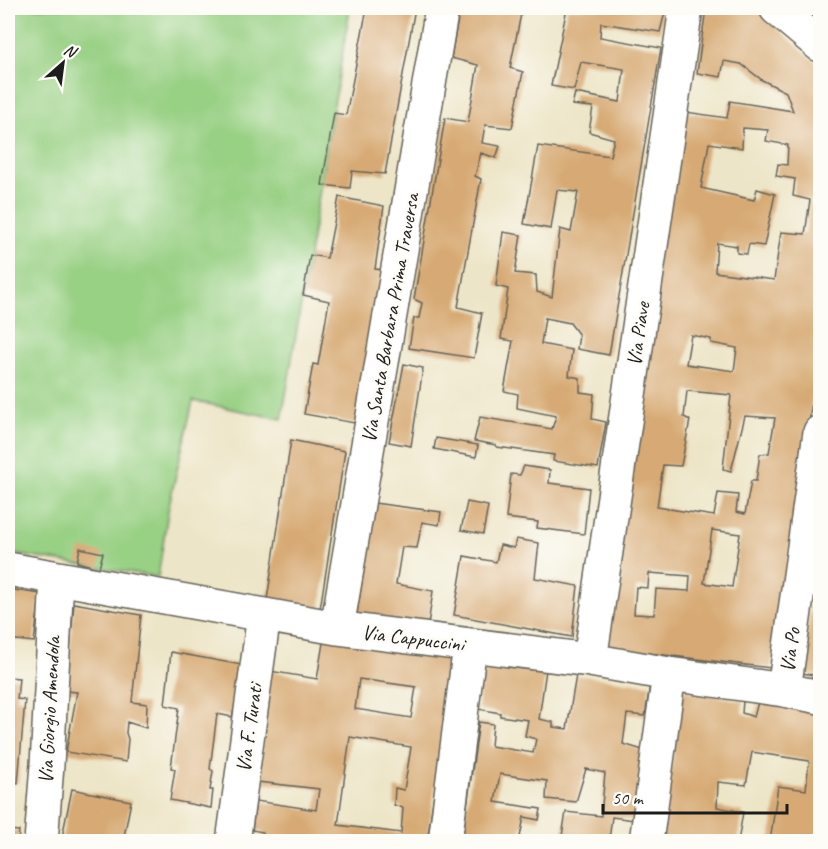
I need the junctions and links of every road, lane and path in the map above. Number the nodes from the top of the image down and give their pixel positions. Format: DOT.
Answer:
graph roads {
  1 [pos="442,8"];
  2 [pos="686,8"];
  3 [pos="776,8"];
  4 [pos="820,45"];
  5 [pos="820,432"];
  6 [pos="8,569"];
  7 [pos="57,578"];
  8 [pos="264,615"];
  9 [pos="337,628"];
  10 [pos="470,645"];
  11 [pos="590,660"];
  12 [pos="669,674"];
  13 [pos="784,690"];
  14 [pos="820,697"];
  15 [pos="41,842"];
  16 [pos="233,842"];
  17 [pos="445,842"];
  18 [pos="646,842"];
  1 -- 9 [label="street, Via Santa Barbara Prima Traversa"];
  2 -- 11 [label="street, Via Piave"];
  3 -- 4 [label="street"];
  5 -- 13 [label="street, Via Po"];
  6 -- 7 [label="street, Via Cappuccini"];
  7 -- 8 [label="street, Via Cappuccini"];
  7 -- 15 [label="street, Via Giorgio Amendola"];
  8 -- 9 [label="street, Via Cappuccini"];
  8 -- 16 [label="street, Via F. Turati"];
  9 -- 10 [label="street, Via Cappuccini"];
  10 -- 11 [label="street, Via Cappuccini"];
  10 -- 17 [label="street"];
  11 -- 12 [label="street, Via Cappuccini"];
  12 -- 13 [label="street, Via Cappuccini"];
  12 -- 18 [label="street"];
  13 -- 14 [label="street, Via Cappuccini"];
}
